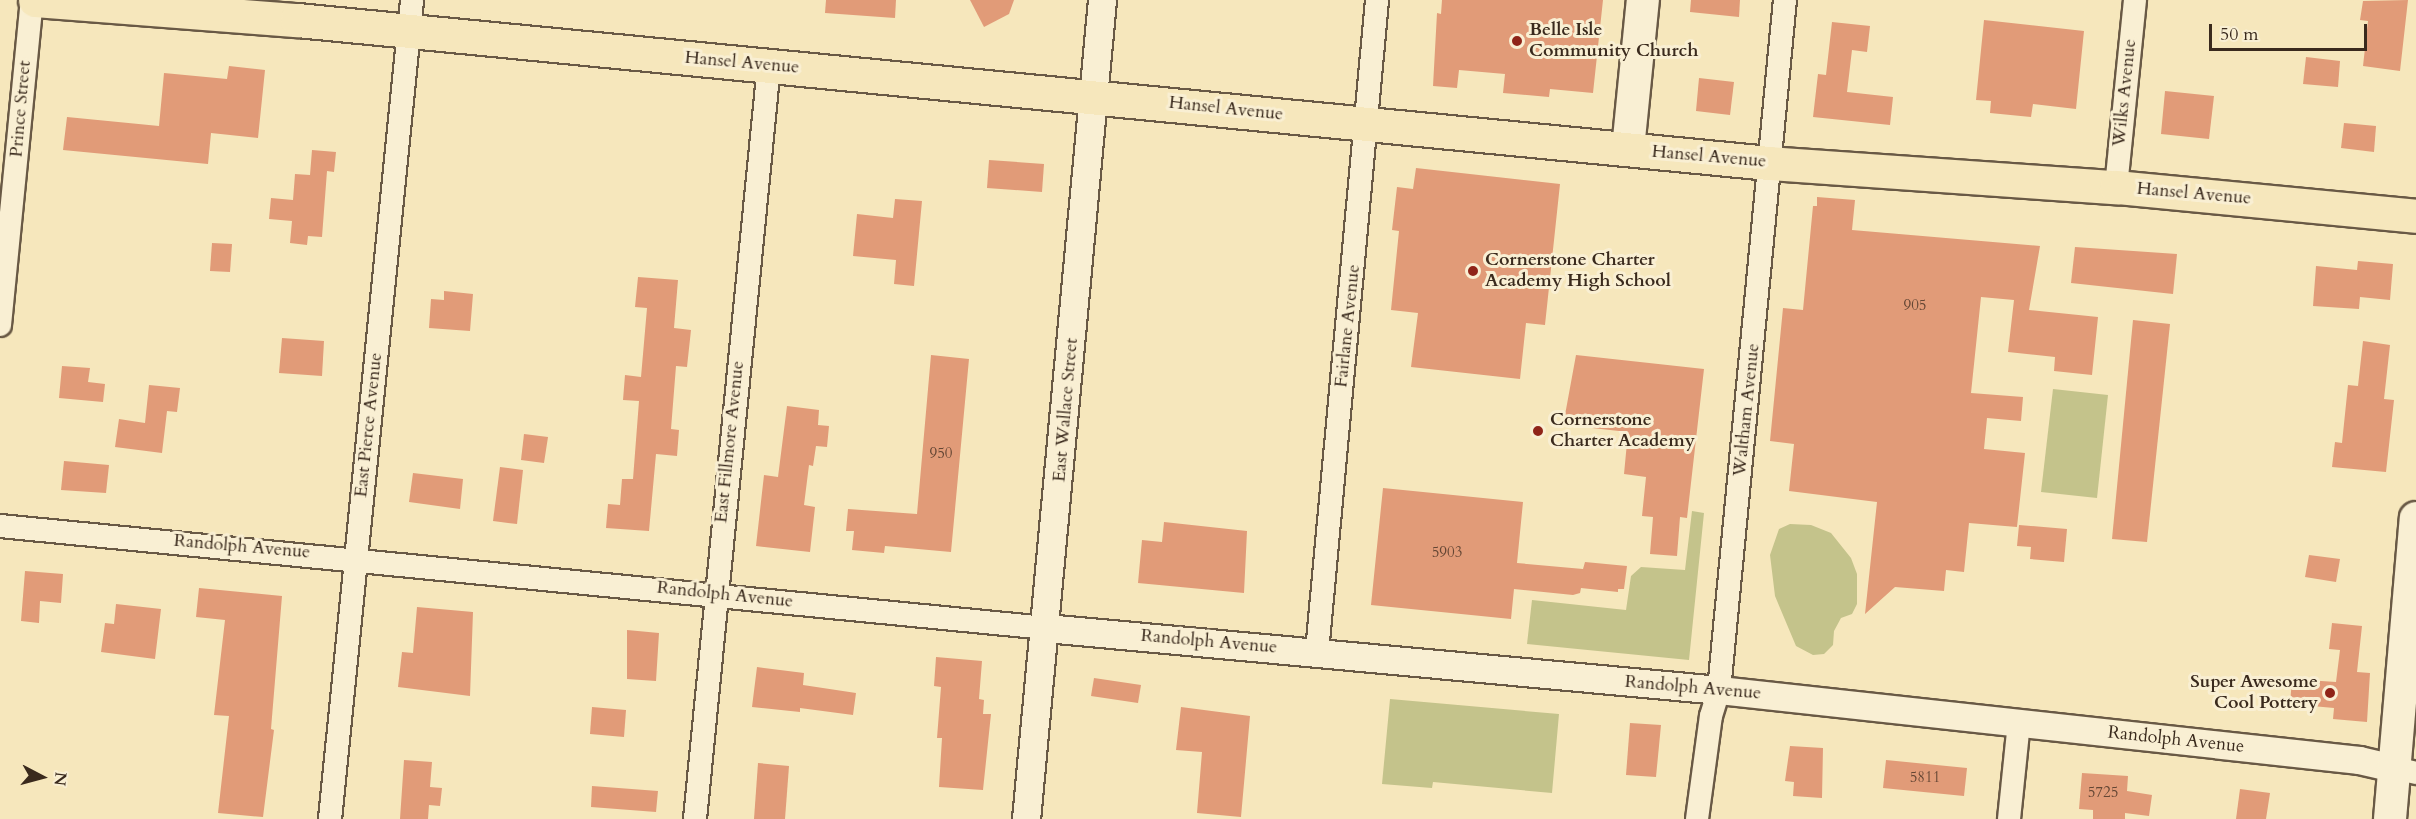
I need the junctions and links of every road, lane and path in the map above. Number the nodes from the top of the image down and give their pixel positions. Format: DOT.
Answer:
graph roads {
  1 [pos="33,0"];
  2 [pos="1102,0"];
  3 [pos="1377,0"];
  4 [pos="1643,0"];
  5 [pos="1785,0"];
  6 [pos="2135,0"];
  7 [pos="411,15"];
  8 [pos="769,66"];
  9 [pos="1095,96"];
  10 [pos="1367,123"];
  11 [pos="1628,149"];
  12 [pos="1768,163"];
  13 [pos="2116,187"];
  14 [pos="2416,216"];
  15 [pos="0,325"];
  16 [pos="2416,518"];
  17 [pos="0,526"];
  18 [pos="356,558"];
  19 [pos="715,594"];
  20 [pos="2412,608"];
  21 [pos="1046,628"];
  22 [pos="1317,652"];
  23 [pos="1719,690"];
  24 [pos="2019,723"];
  25 [pos="2405,770"];
  26 [pos="330,819"];
  27 [pos="695,819"];
  28 [pos="1026,819"];
  29 [pos="1697,819"];
  30 [pos="2009,819"];
  31 [pos="2390,819"];
  1 -- 7 [label="main road, Hansel Avenue"];
  1 -- 15 [label="street, Prince Street"];
  2 -- 9 [label="street, East Wallace Street"];
  3 -- 10 [label="street, Fairlane Avenue"];
  4 -- 11 [label="main road"];
  5 -- 12 [label="street, Waltham Avenue"];
  6 -- 13 [label="street, Wilks Avenue"];
  7 -- 8 [label="main road, Hansel Avenue"];
  7 -- 18 [label="street, East Pierce Avenue"];
  8 -- 9 [label="main road, Hansel Avenue"];
  8 -- 19 [label="street, East Fillmore Avenue"];
  9 -- 10 [label="main road, Hansel Avenue"];
  9 -- 21 [label="street, East Wallace Street"];
  10 -- 11 [label="main road, Hansel Avenue"];
  10 -- 22 [label="street, Fairlane Avenue"];
  11 -- 12 [label="main road, Hansel Avenue"];
  12 -- 13 [label="main road, Hansel Avenue"];
  12 -- 23 [label="street, Waltham Avenue"];
  13 -- 14 [label="main road, Hansel Avenue"];
  16 -- 20 [label="main road"];
  17 -- 18 [label="street, Randolph Avenue"];
  18 -- 19 [label="street, Randolph Avenue"];
  18 -- 26 [label="street, East Pierce Avenue"];
  19 -- 21 [label="street, Randolph Avenue"];
  19 -- 27 [label="street, East Fillmore Avenue"];
  20 -- 25 [label="main road"];
  21 -- 22 [label="street, Randolph Avenue"];
  21 -- 28 [label="street, East Wallace Street"];
  22 -- 23 [label="street, Randolph Avenue"];
  23 -- 24 [label="street, Randolph Avenue"];
  23 -- 29 [label="street, Waltham Avenue"];
  24 -- 25 [label="street, Randolph Avenue"];
  24 -- 30 [label="street"];
  25 -- 31 [label="main road"];
}
